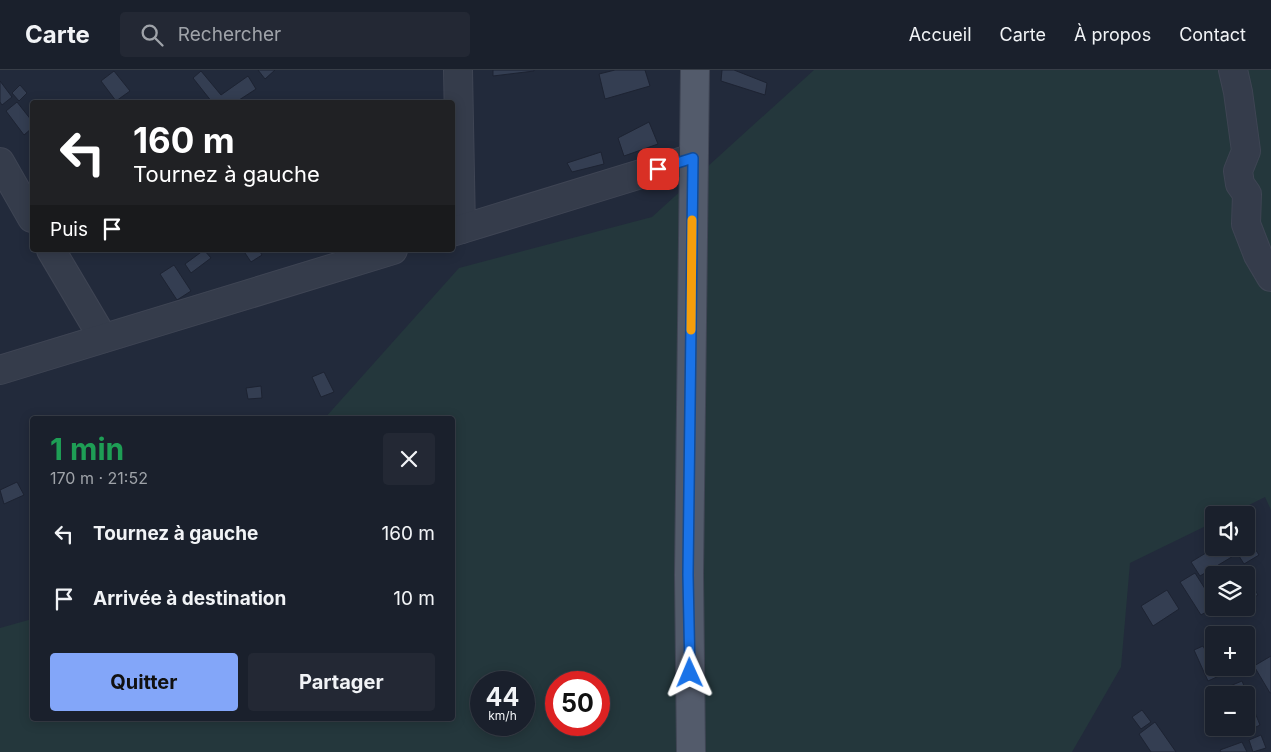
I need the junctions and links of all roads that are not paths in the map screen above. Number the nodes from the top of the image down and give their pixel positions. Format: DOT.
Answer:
graph roads {
  1 [pos="458,70"];
  2 [pos="695,70"];
  3 [pos="1233,70"];
  4 [pos="693,158"];
  5 [pos="0,162"];
  6 [pos="30,214"];
  7 [pos="457,231"];
  8 [pos="52,252"];
  9 [pos="386,252"];
  10 [pos="1271,277"];
  11 [pos="103,338"];
  12 [pos="0,370"];
  13 [pos="691,752"];
  1 -- 7 [label="street"];
  2 -- 4 [label="main road"];
  3 -- 10 [label="street"];
  4 -- 7 [label="street"];
  4 -- 13 [label="main road"];
  5 -- 6 [label="street"];
  8 -- 11 [label="street"];
  9 -- 11 [label="street"];
  11 -- 12 [label="street"];
}
